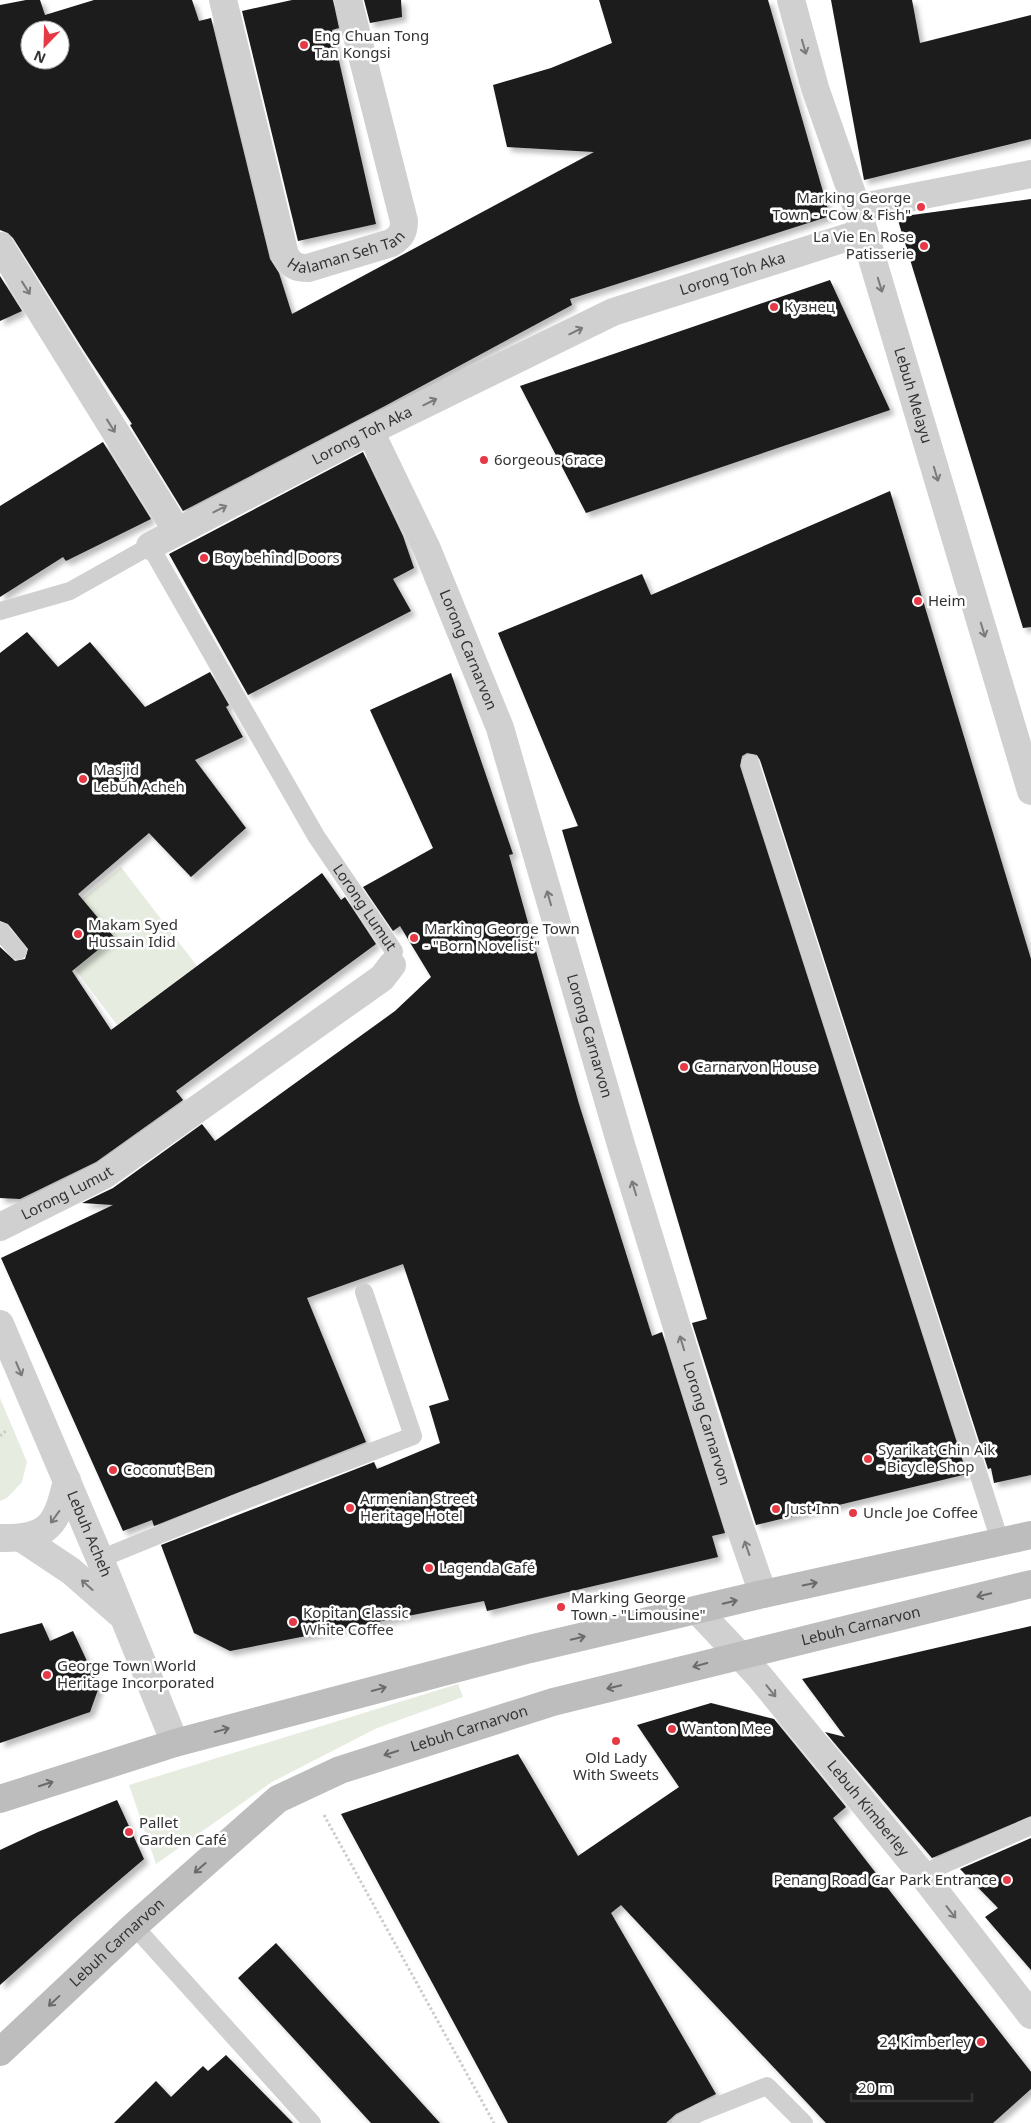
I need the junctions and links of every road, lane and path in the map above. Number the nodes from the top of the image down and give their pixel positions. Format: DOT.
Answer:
graph roads {
  1 [pos="223,0"];
  2 [pos="348,0"];
  3 [pos="790,0"];
  4 [pos="1031,174"];
  5 [pos="860,220"];
  6 [pos="0,246"];
  7 [pos="370,431"];
  8 [pos="177,532"];
  9 [pos="150,546"];
  10 [pos="0,610"];
  11 [pos="750,763"];
  12 [pos="1031,791"];
  13 [pos="0,931"];
  14 [pos="18,951"];
  15 [pos="392,965"];
  16 [pos="0,1227"];
  17 [pos="364,1292"];
  18 [pos="0,1324"];
  19 [pos="67,1480"];
  20 [pos="1031,1534"];
  21 [pos="12,1538"];
  22 [pos="1000,1541"];
  23 [pos="100,1558"];
  24 [pos="1031,1584"];
  25 [pos="763,1594"];
  26 [pos="697,1610"];
  27 [pos="123,1617"];
  28 [pos="738,1655"];
  29 [pos="175,1743"];
  30 [pos="309,1785"];
  31 [pos="0,1799"];
  32 [pos="1031,1826"];
  33 [pos="922,1874"];
  34 [pos="134,1926"];
  35 [pos="1031,2015"];
  36 [pos="0,2052"];
  37 [pos="312,2123"];
  38 [pos="494,2123"];
  39 [pos="681,2123"];
  40 [pos="804,2123"];
  1 -- 2 [label="street, Halaman Seh Tan"];
  3 -- 5 [label="street, Lebuh Melayu, one-way"];
  4 -- 5 [label="street, Lorong Toh Aka"];
  7 -- 5 [label="street, Lorong Toh Aka, one-way"];
  5 -- 12 [label="street, Lebuh Melayu, one-way"];
  6 -- 8 [label="street, one-way"];
  8 -- 7 [label="street, Lorong Toh Aka, one-way"];
  25 -- 7 [label="street, Lorong Carnarvon, one-way"];
  8 -- 9 [label="street"];
  9 -- 10 [label="lane"];
  9 -- 15 [label="lane, Lorong Lumut"];
  11 -- 22 [label="lane"];
  13 -- 14 [label="lane"];
  15 -- 16 [label="street, Lorong Lumut"];
  17 -- 23 [label="lane"];
  18 -- 19 [label="street, Lebuh Acheh, one-way"];
  19 -- 21 [label="street, one-way"];
  19 -- 23 [label="street, Lebuh Acheh"];
  20 -- 22 [label="main road"];
  27 -- 21 [label="street, one-way"];
  25 -- 22 [label="main road, one-way"];
  23 -- 27 [label="street, Lebuh Acheh"];
  24 -- 28 [label="main road, Lebuh Carnarvon, one-way"];
  26 -- 25 [label="main road, one-way"];
  26 -- 28 [label="street, Lebuh Kimberley"];
  29 -- 26 [label="main road, one-way"];
  27 -- 29 [label="street, Lebuh Acheh"];
  28 -- 30 [label="main road, Lebuh Carnarvon, one-way"];
  28 -- 33 [label="street, Lebuh Kimberley, one-way"];
  31 -- 29 [label="main road, one-way"];
  30 -- 34 [label="main road, Lebuh Carnarvon, one-way"];
  30 -- 38 [label="path"];
  32 -- 33 [label="lane"];
  33 -- 35 [label="street, Lebuh Kimberley, one-way"];
  34 -- 36 [label="main road, Lebuh Carnarvon, one-way"];
  34 -- 37 [label="lane"];
  39 -- 40 [label="lane"];
}
